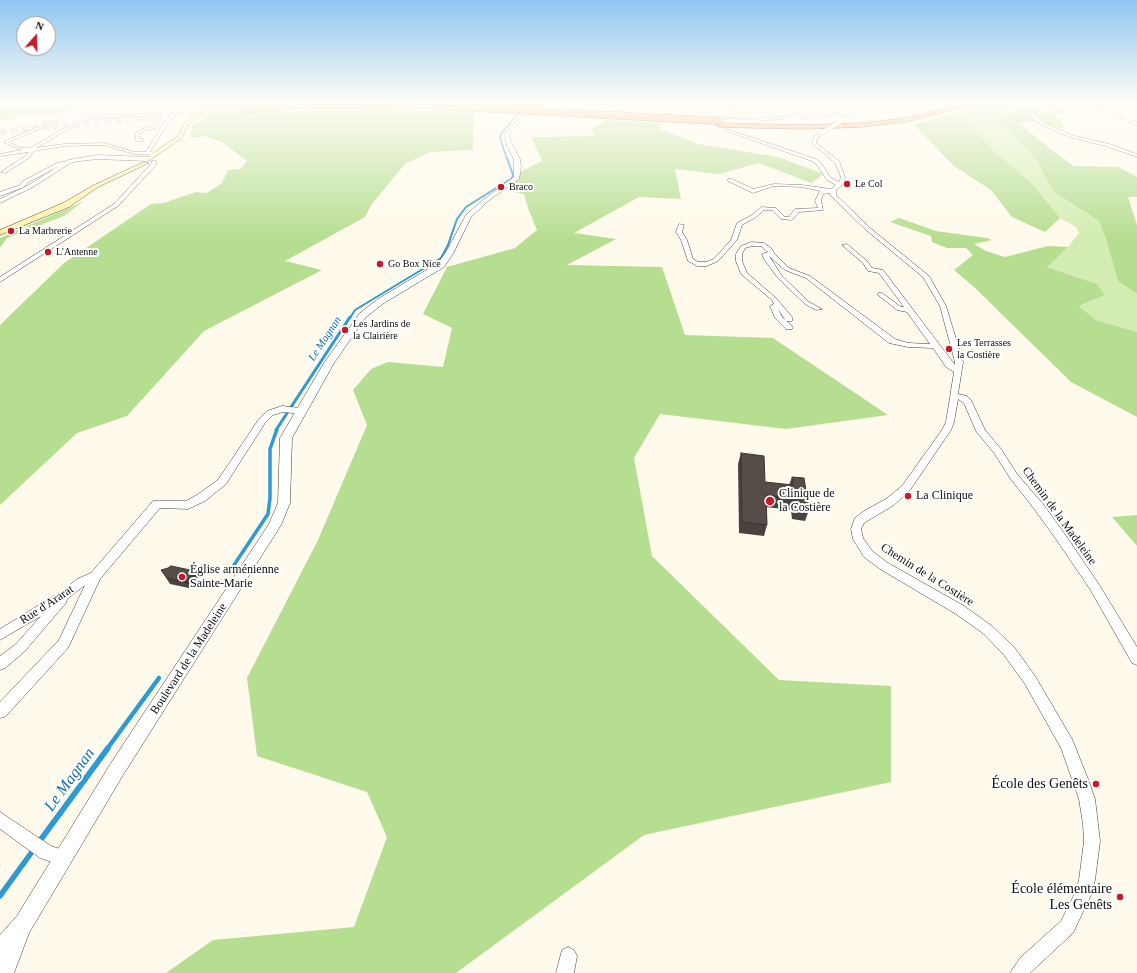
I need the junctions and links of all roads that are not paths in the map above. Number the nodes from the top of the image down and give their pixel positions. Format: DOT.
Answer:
graph roads {
  1 [pos="19,148"];
  2 [pos="36,148"];
  3 [pos="115,148"];
  4 [pos="152,148"];
  5 [pos="163,148"];
  6 [pos="511,148"];
  7 [pos="781,148"];
  8 [pos="819,148"];
  9 [pos="1118,148"];
  10 [pos="31,149"];
  11 [pos="0,155"];
  12 [pos="1137,156"];
  13 [pos="147,159"];
  14 [pos="72,161"];
  15 [pos="3,172"];
  16 [pos="730,180"];
  17 [pos="832,189"];
  18 [pos="0,194"];
  19 [pos="0,201"];
  20 [pos="681,225"];
  21 [pos="0,233"];
  22 [pos="845,245"];
  23 [pos="771,254"];
  24 [pos="0,280"];
  25 [pos="880,294"];
  26 [pos="774,299"];
  27 [pos="818,309"];
  28 [pos="908,310"];
  29 [pos="789,319"];
  30 [pos="789,328"];
  31 [pos="935,346"];
  32 [pos="958,371"];
  33 [pos="954,395"];
  34 [pos="298,410"];
  35 [pos="95,576"];
  36 [pos="69,592"];
  37 [pos="0,635"];
  38 [pos="1137,659"];
  39 [pos="0,664"];
  40 [pos="3,706"];
  41 [pos="0,820"];
  42 [pos="63,858"];
  43 [pos="24,923"];
  44 [pos="0,952"];
  45 [pos="3,973"];
  46 [pos="1019,973"];
  1 -- 10 [label="street"];
  2 -- 10 [label="street"];
  3 -- 13 [label="street"];
  4 -- 13 [label="street"];
  5 -- 13 [label="main road"];
  6 -- 34 [label="street, Boulevard de la Madeleine"];
  7 -- 17 [label="street, Chemin de la Costière"];
  8 -- 17 [label="street, bridge"];
  9 -- 12 [label="street"];
  10 -- 11 [label="street"];
  10 -- 15 [label="street"];
  13 -- 14 [label="street"];
  13 -- 21 [label="main road"];
  13 -- 24 [label="street"];
  14 -- 18 [label="street"];
  14 -- 19 [label="street"];
  16 -- 17 [label="street"];
  17 -- 20 [label="street"];
  17 -- 32 [label="street, Chemin de la Costière"];
  22 -- 28 [label="street"];
  23 -- 26 [label="street"];
  23 -- 27 [label="street"];
  23 -- 31 [label="street"];
  25 -- 28 [label="street"];
  26 -- 29 [label="street"];
  26 -- 30 [label="street"];
  28 -- 31 [label="street"];
  31 -- 32 [label="street"];
  32 -- 33 [label="street, Chemin de la Costière"];
  33 -- 38 [label="street, Chemin de la Madeleine"];
  33 -- 46 [label="street, Chemin de la Costière"];
  34 -- 35 [label="street"];
  34 -- 42 [label="street, Boulevard de la Madeleine"];
  35 -- 36 [label="street, Rue d'Ararat"];
  35 -- 40 [label="street"];
  36 -- 37 [label="street, Rue d'Ararat"];
  36 -- 39 [label="street"];
  41 -- 42 [label="street"];
  42 -- 43 [label="street, Boulevard de la Madeleine"];
  43 -- 44 [label="street, Boulevard de la Madeleine"];
  43 -- 45 [label="street, Boulevard de la Madeleine"];
}
